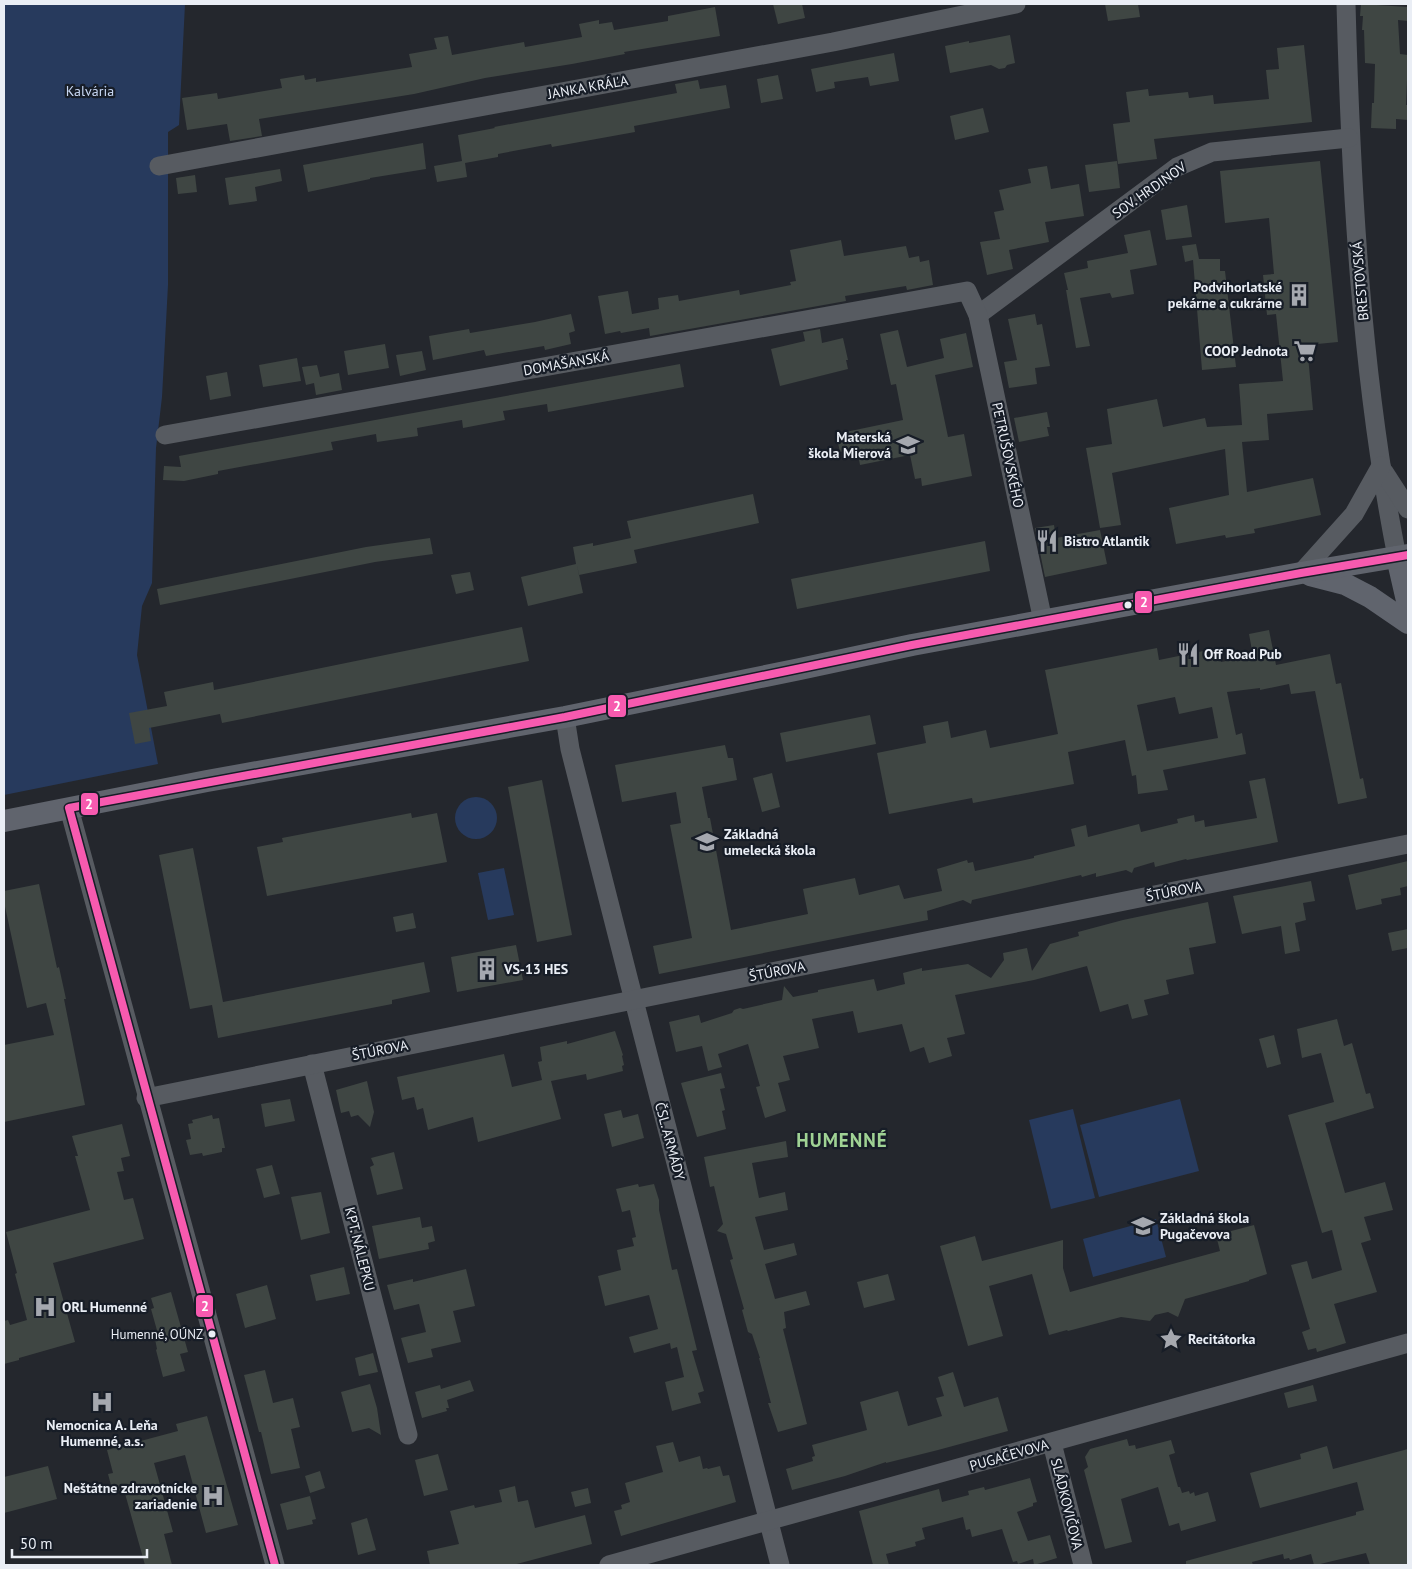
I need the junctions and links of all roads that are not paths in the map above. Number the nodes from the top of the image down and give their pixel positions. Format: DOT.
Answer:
graph roads {
  1 [pos="1016,4"];
  2 [pos="1346,4"];
  3 [pos="1349,138"];
  4 [pos="158,166"];
  5 [pos="967,291"];
  6 [pos="978,315"];
  7 [pos="165,435"];
  8 [pos="1381,466"];
  9 [pos="1408,509"];
  10 [pos="1402,556"];
  11 [pos="1302,573"];
  12 [pos="1408,605"];
  13 [pos="1044,621"];
  14 [pos="1408,623"];
  15 [pos="564,717"];
  16 [pos="68,808"];
  17 [pos="4,821"];
  18 [pos="1408,844"];
  19 [pos="633,999"];
  20 [pos="312,1064"];
  21 [pos="146,1098"];
  22 [pos="1408,1343"];
  23 [pos="408,1435"];
  24 [pos="1052,1442"];
  25 [pos="769,1521"];
  26 [pos="275,1565"];
  27 [pos="609,1565"];
  28 [pos="780,1565"];
  29 [pos="1083,1565"];
  1 -- 4 [label="street, JANKA KRÁĽA"];
  2 -- 3 [label="street, BRESTOVSKÁ"];
  3 -- 6 [label="street, SOV. HRDINOV"];
  3 -- 8 [label="street, BRESTOVSKÁ"];
  5 -- 6 [label="street, PETRUŠOVSKÉHO"];
  5 -- 7 [label="street, DOMAŠANSKÁ"];
  6 -- 13 [label="street, PETRUŠOVSKÉHO"];
  8 -- 9 [label="street"];
  8 -- 10 [label="street, BRESTOVSKÁ"];
  8 -- 11 [label="street"];
  10 -- 11 [label="main road"];
  10 -- 12 [label="main road"];
  11 -- 13 [label="main road"];
  11 -- 14 [label="main road"];
  13 -- 15 [label="main road"];
  15 -- 16 [label="main road"];
  15 -- 19 [label="street, ČSL. ARMÁDY"];
  16 -- 17 [label="main road"];
  16 -- 21 [label="street"];
  18 -- 19 [label="street, ŠTÚROVA"];
  19 -- 20 [label="street, ŠTÚROVA"];
  19 -- 25 [label="street, ČSL. ARMÁDY"];
  20 -- 21 [label="street, ŠTÚROVA"];
  20 -- 23 [label="street, KPT. NÁLEPKU"];
  21 -- 26 [label="street"];
  22 -- 24 [label="street, PUGAČEVOVA"];
  24 -- 25 [label="street, PUGAČEVOVA"];
  24 -- 29 [label="street, SLÁDKOVIČOVA"];
  25 -- 27 [label="street, PUGAČEVOVA"];
  25 -- 28 [label="street, ČSL. ARMÁDY"];
}
